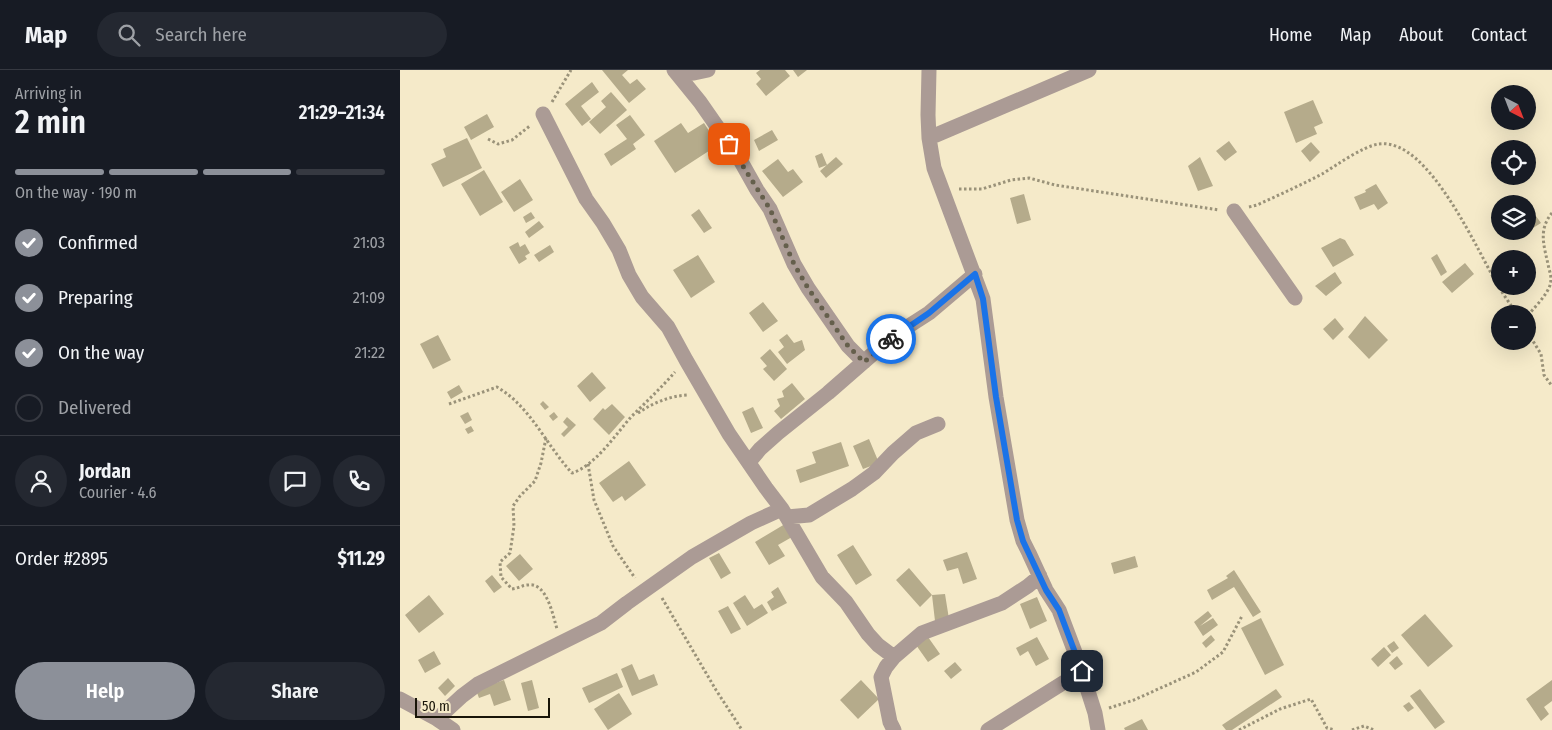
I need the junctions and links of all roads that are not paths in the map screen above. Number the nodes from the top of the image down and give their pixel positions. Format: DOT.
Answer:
graph roads {
  1 [pos="708,70"];
  2 [pos="929,70"];
  3 [pos="1089,70"];
  4 [pos="676,72"];
  5 [pos="543,114"];
  6 [pos="929,138"];
  7 [pos="1234,211"];
  8 [pos="975,274"];
  9 [pos="1295,298"];
  10 [pos="864,362"];
  11 [pos="938,424"];
  12 [pos="749,462"];
  13 [pos="784,513"];
  14 [pos="1040,576"];
  15 [pos="894,657"];
  16 [pos="1082,671"];
  17 [pos="400,699"];
  18 [pos="437,719"];
  19 [pos="453,730"];
  20 [pos="894,730"];
  21 [pos="988,730"];
  22 [pos="1098,730"];
  1 -- 4 [label="street"];
  2 -- 6 [label="street"];
  3 -- 6 [label="street"];
  4 -- 10 [label="street"];
  5 -- 12 [label="street"];
  6 -- 8 [label="street"];
  7 -- 9 [label="street"];
  8 -- 10 [label="street"];
  8 -- 14 [label="street"];
  10 -- 12 [label="street"];
  11 -- 13 [label="street"];
  12 -- 13 [label="street"];
  13 -- 15 [label="street"];
  13 -- 18 [label="street"];
  14 -- 15 [label="street"];
  14 -- 16 [label="street"];
  15 -- 20 [label="street"];
  16 -- 21 [label="street"];
  16 -- 22 [label="street"];
  17 -- 18 [label="street"];
  18 -- 19 [label="street"];
}
